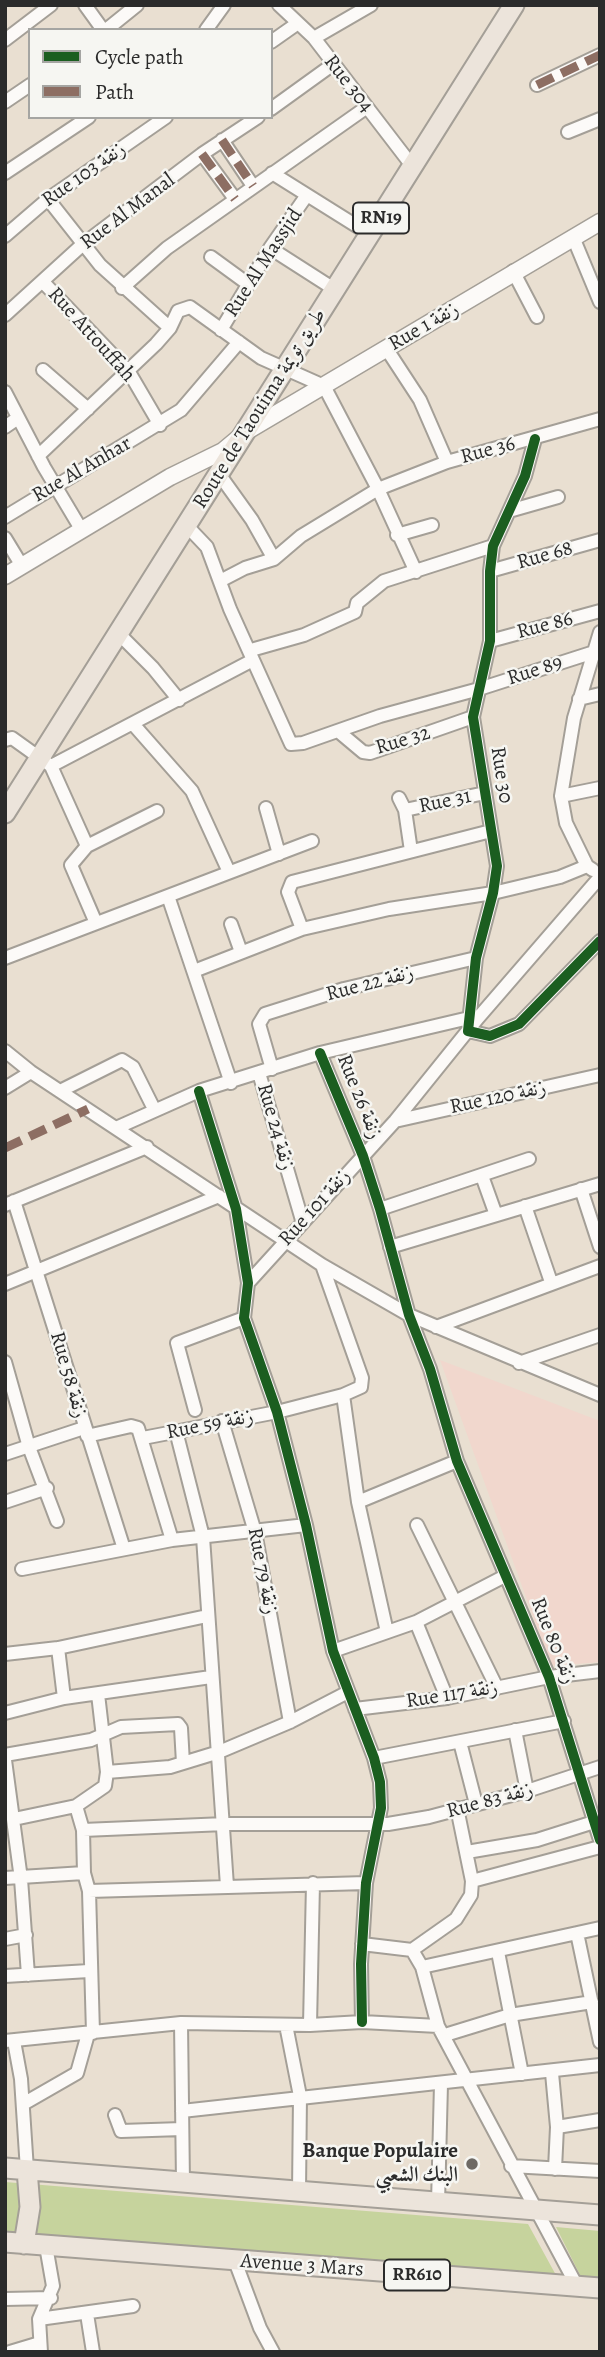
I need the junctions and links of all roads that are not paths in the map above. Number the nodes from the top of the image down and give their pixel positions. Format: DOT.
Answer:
graph roads {
  1 [pos="51,5"];
  2 [pos="85,5"];
  3 [pos="137,5"];
  4 [pos="224,5"];
  5 [pos="279,5"];
  6 [pos="371,5"];
  7 [pos="514,5"];
  8 [pos="35,9"];
  9 [pos="298,23"];
  10 [pos="103,28"];
  11 [pos="108,28"];
  12 [pos="207,28"];
  13 [pos="314,38"];
  14 [pos="5,40"];
  15 [pos="273,41"];
  16 [pos="600,55"];
  17 [pos="332,65"];
  18 [pos="537,85"];
  19 [pos="28,86"];
  20 [pos="5,102"];
  21 [pos="273,107"];
  22 [pos="367,107"];
  23 [pos="86,119"];
  24 [pos="163,119"];
  25 [pos="255,119"];
  26 [pos="600,119"];
  27 [pos="568,132"];
  28 [pos="222,140"];
  29 [pos="202,154"];
  30 [pos="413,167"];
  31 [pos="5,173"];
  32 [pos="272,173"];
  33 [pos="253,186"];
  34 [pos="307,195"];
  35 [pos="48,199"];
  36 [pos="235,199"];
  37 [pos="600,222"];
  38 [pos="370,235"];
  39 [pos="5,236"];
  40 [pos="573,237"];
  41 [pos="82,245"];
  42 [pos="270,248"];
  43 [pos="211,257"];
  44 [pos="513,271"];
  45 [pos="43,282"];
  46 [pos="248,284"];
  47 [pos="122,288"];
  48 [pos="334,289"];
  49 [pos="600,302"];
  50 [pos="7,309"];
  51 [pos="537,317"];
  52 [pos="170,328"];
  53 [pos="220,330"];
  54 [pos="239,342"];
  55 [pos="386,348"];
  56 [pos="43,370"];
  57 [pos="285,371"];
  58 [pos="129,372"];
  59 [pos="324,386"];
  60 [pos="5,391"];
  61 [pos="88,409"];
  62 [pos="18,418"];
  63 [pos="600,419"];
  64 [pos="160,425"];
  65 [pos="5,427"];
  66 [pos="247,430"];
  67 [pos="535,439"];
  68 [pos="38,456"];
  69 [pos="447,462"];
  70 [pos="219,474"];
  71 [pos="56,486"];
  72 [pos="378,489"];
  73 [pos="558,497"];
  74 [pos="509,511"];
  75 [pos="5,517"];
  76 [pos="432,525"];
  77 [pos="187,526"];
  78 [pos="81,529"];
  79 [pos="397,535"];
  80 [pos="5,538"];
  81 [pos="600,540"];
  82 [pos="493,546"];
  83 [pos="274,559"];
  84 [pos="22,566"];
  85 [pos="416,572"];
  86 [pos="490,572"];
  87 [pos="5,576"];
  88 [pos="220,581"];
  89 [pos="600,611"];
  90 [pos="600,632"];
  91 [pos="119,634"];
  92 [pos="490,641"];
  93 [pos="591,653"];
  94 [pos="252,655"];
  95 [pos="479,689"];
  96 [pos="600,694"];
  97 [pos="178,699"];
  98 [pos="579,699"];
  99 [pos="473,717"];
  100 [pos="134,724"];
  101 [pos="338,731"];
  102 [pos="11,741"];
  103 [pos="45,762"];
  104 [pos="600,788"];
  105 [pos="485,793"];
  106 [pos="561,796"];
  107 [pos="267,807"];
  108 [pos="157,811"];
  109 [pos="5,813"];
  110 [pos="491,831"];
  111 [pos="312,841"];
  112 [pos="87,846"];
  113 [pos="411,850"];
  114 [pos="279,854"];
  115 [pos="587,866"];
  116 [pos="229,872"];
  117 [pos="600,876"];
  118 [pos="493,893"];
  119 [pos="168,896"];
  120 [pos="96,923"];
  121 [pos="231,924"];
  122 [pos="302,929"];
  123 [pos="600,941"];
  124 [pos="242,952"];
  125 [pos="5,958"];
  126 [pos="476,958"];
  127 [pos="194,971"];
  128 [pos="468,1025"];
  129 [pos="5,1051"];
  130 [pos="320,1053"];
  131 [pos="272,1069"];
  132 [pos="31,1072"];
  133 [pos="259,1073"];
  134 [pos="600,1075"];
  135 [pos="231,1083"];
  136 [pos="5,1088"];
  137 [pos="60,1091"];
  138 [pos="199,1091"];
  139 [pos="154,1109"];
  140 [pos="395,1121"];
  141 [pos="116,1128"];
  142 [pos="147,1147"];
  143 [pos="363,1156"];
  144 [pos="528,1159"];
  145 [pos="482,1176"];
  146 [pos="600,1184"];
  147 [pos="581,1189"];
  148 [pos="219,1196"];
  149 [pos="9,1203"];
  150 [pos="525,1206"];
  151 [pos="236,1209"];
  152 [pos="380,1209"];
  153 [pos="496,1215"];
  154 [pos="302,1220"];
  155 [pos="285,1240"];
  156 [pos="390,1247"];
  157 [pos="600,1247"];
  158 [pos="322,1265"];
  159 [pos="600,1266"];
  160 [pos="38,1271"];
  161 [pos="551,1282"];
  162 [pos="248,1283"];
  163 [pos="5,1284"];
  164 [pos="409,1315"];
  165 [pos="244,1318"];
  166 [pos="436,1327"];
  167 [pos="600,1335"];
  168 [pos="5,1362"];
  169 [pos="519,1363"];
  170 [pos="8,1378"];
  171 [pos="344,1395"];
  172 [pos="600,1395"];
  173 [pos="195,1410"];
  174 [pos="277,1412"];
  175 [pos="222,1422"];
  176 [pos="176,1431"];
  177 [pos="85,1432"];
  178 [pos="143,1438"];
  179 [pos="29,1447"];
  180 [pos="5,1454"];
  181 [pos="457,1461"];
  182 [pos="47,1488"];
  183 [pos="5,1502"];
  184 [pos="358,1502"];
  185 [pos="57,1521"];
  186 [pos="306,1525"];
  187 [pos="417,1525"];
  188 [pos="255,1532"];
  189 [pos="203,1537"];
  190 [pos="172,1540"];
  191 [pos="124,1549"];
  192 [pos="22,1569"];
  193 [pos="505,1576"];
  194 [pos="455,1601"];
  195 [pos="207,1616"];
  196 [pos="416,1622"];
  197 [pos="387,1632"];
  198 [pos="58,1648"];
  199 [pos="333,1651"];
  200 [pos="5,1654"];
  201 [pos="600,1671"];
  202 [pos="211,1677"];
  203 [pos="549,1677"];
  204 [pos="497,1688"];
  205 [pos="348,1692"];
  206 [pos="98,1694"];
  207 [pos="64,1698"];
  208 [pos="447,1698"];
  209 [pos="355,1709"];
  210 [pos="5,1713"];
  211 [pos="564,1721"];
  212 [pos="290,1722"];
  213 [pos="515,1730"];
  214 [pos="101,1736"];
  215 [pos="460,1742"];
  216 [pos="219,1752"];
  217 [pos="5,1755"];
  218 [pos="374,1758"];
  219 [pos="5,1760"];
  220 [pos="183,1763"];
  221 [pos="600,1767"];
  222 [pos="107,1772"];
  223 [pos="580,1776"];
  224 [pos="527,1791"];
  225 [pos="600,1796"];
  226 [pos="586,1800"];
  227 [pos="476,1804"];
  228 [pos="76,1806"];
  229 [pos="457,1808"];
  230 [pos="15,1819"];
  231 [pos="594,1822"];
  232 [pos="225,1824"];
  233 [pos="377,1825"];
  234 [pos="83,1830"];
  235 [pos="600,1840"];
  236 [pos="600,1847"];
  237 [pos="467,1852"];
  238 [pos="84,1873"];
  239 [pos="5,1878"];
  240 [pos="21,1879"];
  241 [pos="472,1881"];
  242 [pos="313,1883"];
  243 [pos="366,1883"];
  244 [pos="227,1885"];
  245 [pos="89,1891"];
  246 [pos="600,1928"];
  247 [pos="577,1933"];
  248 [pos="26,1935"];
  249 [pos="5,1939"];
  250 [pos="362,1944"];
  251 [pos="412,1950"];
  252 [pos="498,1952"];
  253 [pos="422,1967"];
  254 [pos="89,1971"];
  255 [pos="28,1975"];
  256 [pos="5,1976"];
  257 [pos="592,2002"];
  258 [pos="510,2015"];
  259 [pos="362,2022"];
  260 [pos="181,2023"];
  261 [pos="286,2025"];
  262 [pos="310,2025"];
  263 [pos="442,2031"];
  264 [pos="90,2034"];
  265 [pos="10,2041"];
  266 [pos="600,2042"];
  267 [pos="600,2065"];
  268 [pos="552,2073"];
  269 [pos="522,2074"];
  270 [pos="466,2081"];
  271 [pos="441,2084"];
  272 [pos="300,2096"];
  273 [pos="23,2104"];
  274 [pos="182,2111"];
  275 [pos="115,2115"];
  276 [pos="600,2120"];
  277 [pos="557,2127"];
  278 [pos="182,2129"];
  279 [pos="511,2166"];
  280 [pos="5,2168"];
  281 [pos="555,2169"];
  282 [pos="27,2170"];
  283 [pos="600,2171"];
  284 [pos="183,2183"];
  285 [pos="299,2192"];
  286 [pos="438,2203"];
  287 [pos="539,2210"];
  288 [pos="600,2215"];
  289 [pos="15,2243"];
  290 [pos="46,2246"];
  291 [pos="235,2261"];
  292 [pos="578,2288"];
  293 [pos="600,2288"];
  294 [pos="51,2298"];
  295 [pos="5,2299"];
  296 [pos="134,2306"];
  297 [pos="87,2314"];
  298 [pos="40,2319"];
  299 [pos="41,2347"];
  300 [pos="10,2352"];
  301 [pos="93,2352"];
  302 [pos="273,2352"];
  1 -- 8 [label="street"];
  2 -- 10 [label="street"];
  3 -- 11 [label="street"];
  4 -- 12 [label="street"];
  5 -- 9 [label="street, Rue 304"];
  6 -- 13 [label="street"];
  7 -- 30 [label="main road, Route de Taouima طريق تويمة / RN19"];
  8 -- 14 [label="street"];
  9 -- 13 [label="street, Rue 304"];
  9 -- 15 [label="street"];
  13 -- 17 [label="street, Rue 304"];
  16 -- 18 [label="street"];
  17 -- 21 [label="street"];
  17 -- 22 [label="street, Rue 304"];
  19 -- 20 [label="street"];
  22 -- 30 [label="street, Rue 304"];
  22 -- 32 [label="street"];
  23 -- 31 [label="street"];
  24 -- 35 [label="street, Rue 103 زنقة"];
  25 -- 28 [label="street, Rue Al Manal"];
  26 -- 27 [label="street"];
  28 -- 29 [label="street, Rue Al Manal"];
  28 -- 33 [label="street"];
  29 -- 36 [label="street"];
  29 -- 41 [label="street, Rue Al Manal"];
  30 -- 38 [label="main road, Route de Taouima طريق تويمة / RN19"];
  32 -- 33 [label="street"];
  32 -- 34 [label="street"];
  33 -- 36 [label="street"];
  34 -- 38 [label="street"];
  34 -- 42 [label="street, Rue Al Massjid"];
  35 -- 39 [label="street, Rue 103 زنقة"];
  35 -- 41 [label="street"];
  36 -- 47 [label="street"];
  37 -- 40 [label="street, Rue 1 زنقة"];
  38 -- 48 [label="main road, Route de Taouima طريق تويمة / RN19"];
  40 -- 44 [label="street, Rue 1 زنقة"];
  40 -- 49 [label="street"];
  41 -- 45 [label="street, Rue Al Manal"];
  41 -- 47 [label="street"];
  42 -- 46 [label="street, Rue Al Massjid"];
  42 -- 48 [label="street"];
  43 -- 46 [label="street"];
  44 -- 51 [label="street"];
  44 -- 55 [label="street, Rue 1 زنقة"];
  45 -- 50 [label="street, Rue Al Manal"];
  45 -- 58 [label="street, Rue Attouffah"];
  46 -- 53 [label="street, Rue Al Massjid"];
  47 -- 52 [label="street"];
  48 -- 57 [label="main road, Route de Taouima طريق تويمة / RN19"];
  52 -- 53 [label="street"];
  52 -- 58 [label="street"];
  53 -- 54 [label="street"];
  54 -- 57 [label="street"];
  54 -- 64 [label="street, Rue Al Anhar"];
  55 -- 59 [label="street, Rue 1 زنقة"];
  55 -- 69 [label="street"];
  56 -- 61 [label="street"];
  57 -- 59 [label="street"];
  57 -- 66 [label="main road, Route de Taouima طريق تويمة / RN19"];
  58 -- 61 [label="street"];
  58 -- 64 [label="street, Rue Attouffah"];
  59 -- 66 [label="street, Rue 1 زنقة"];
  59 -- 72 [label="street"];
  60 -- 62 [label="street"];
  61 -- 68 [label="street"];
  62 -- 65 [label="street"];
  62 -- 68 [label="street"];
  63 -- 67 [label="street, Rue 36"];
  64 -- 71 [label="street, Rue Al Anhar"];
  66 -- 70 [label="main road, Route de Taouima طريق تويمة / RN19"];
  66 -- 78 [label="street, Rue 1 زنقة"];
  67 -- 69 [label="street, Rue 36"];
  67 -- 74 [label="street, Rue 30"];
  68 -- 71 [label="street"];
  69 -- 72 [label="street, Rue 36"];
  70 -- 77 [label="main road, Route de Taouima طريق تويمة / RN19"];
  70 -- 83 [label="street"];
  71 -- 75 [label="street, Rue Al Anhar"];
  71 -- 78 [label="street"];
  72 -- 79 [label="street"];
  72 -- 83 [label="street, Rue 36"];
  73 -- 74 [label="street"];
  74 -- 82 [label="street, Rue 30"];
  76 -- 79 [label="street"];
  77 -- 88 [label="street"];
  77 -- 91 [label="main road, Route de Taouima طريق تويمة / RN19"];
  78 -- 84 [label="street, Rue 1 زنقة"];
  79 -- 85 [label="street"];
  80 -- 84 [label="street"];
  81 -- 86 [label="street, Rue 68"];
  82 -- 85 [label="street"];
  82 -- 86 [label="street, Rue 30"];
  83 -- 88 [label="street"];
  84 -- 87 [label="street, Rue 1 زنقة"];
  85 -- 94 [label="street"];
  86 -- 92 [label="street, Rue 30"];
  88 -- 94 [label="street"];
  89 -- 92 [label="street, Rue 86"];
  90 -- 93 [label="street"];
  91 -- 97 [label="street"];
  91 -- 103 [label="main road, Route de Taouima طريق تويمة / RN19"];
  92 -- 95 [label="street, Rue 30"];
  93 -- 95 [label="street, Rue 89"];
  93 -- 98 [label="street"];
  94 -- 97 [label="street"];
  94 -- 101 [label="street, Rue 89"];
  95 -- 99 [label="street, Rue 30"];
  95 -- 101 [label="street, Rue 89"];
  96 -- 98 [label="street"];
  97 -- 100 [label="street"];
  98 -- 106 [label="street"];
  99 -- 101 [label="street, Rue 32"];
  99 -- 105 [label="street, Rue 30"];
  100 -- 103 [label="street"];
  100 -- 116 [label="street"];
  102 -- 103 [label="street"];
  103 -- 109 [label="main road, Route de Taouima طريق تويمة / RN19"];
  103 -- 112 [label="street"];
  104 -- 106 [label="street"];
  105 -- 110 [label="street, Rue 30"];
  105 -- 113 [label="street, Rue 31"];
  106 -- 115 [label="street"];
  107 -- 114 [label="street"];
  108 -- 112 [label="street"];
  110 -- 113 [label="street"];
  110 -- 118 [label="street, Rue 30"];
  111 -- 114 [label="street"];
  112 -- 120 [label="street"];
  113 -- 122 [label="street"];
  114 -- 116 [label="street"];
  115 -- 117 [label="street"];
  115 -- 118 [label="street"];
  116 -- 119 [label="street"];
  117 -- 128 [label="street, Rue 101 زنقة"];
  118 -- 122 [label="street"];
  118 -- 126 [label="street, Rue 30"];
  119 -- 120 [label="street"];
  119 -- 127 [label="street"];
  120 -- 125 [label="street"];
  121 -- 124 [label="street"];
  122 -- 124 [label="street"];
  123 -- 128 [label="street"];
  124 -- 127 [label="street"];
  126 -- 128 [label="street, Rue 30"];
  126 -- 131 [label="street, Rue 22 زنقة"];
  127 -- 135 [label="street"];
  128 -- 130 [label="street"];
  128 -- 140 [label="street, Rue 101 زنقة"];
  129 -- 132 [label="street"];
  130 -- 131 [label="street"];
  130 -- 143 [label="street, Rue 26 زنقة"];
  131 -- 133 [label="street"];
  132 -- 136 [label="street"];
  132 -- 137 [label="street"];
  133 -- 135 [label="street"];
  133 -- 154 [label="street, Rue 24 زنقة"];
  134 -- 140 [label="street, Rue 120 زنقة"];
  135 -- 138 [label="street"];
  137 -- 139 [label="street"];
  137 -- 141 [label="street"];
  138 -- 139 [label="street"];
  138 -- 151 [label="street"];
  139 -- 141 [label="street"];
  140 -- 143 [label="street, Rue 101 زنقة"];
  141 -- 142 [label="street"];
  142 -- 148 [label="street"];
  142 -- 149 [label="street"];
  143 -- 152 [label="street, Rue 26 زنقة"];
  143 -- 154 [label="street, Rue 101 زنقة"];
  144 -- 145 [label="street"];
  145 -- 152 [label="street"];
  145 -- 153 [label="street"];
  146 -- 147 [label="street"];
  147 -- 150 [label="street"];
  147 -- 157 [label="street"];
  148 -- 151 [label="street"];
  148 -- 160 [label="street"];
  149 -- 160 [label="street, Rue 58 زنقة"];
  150 -- 153 [label="street"];
  150 -- 161 [label="street"];
  151 -- 155 [label="street"];
  151 -- 162 [label="street"];
  152 -- 156 [label="street, Rue 26 زنقة"];
  153 -- 156 [label="street"];
  154 -- 155 [label="street, Rue 101 زنقة"];
  155 -- 158 [label="street"];
  155 -- 162 [label="street, Rue 101 زنقة"];
  156 -- 164 [label="street, Rue 26 زنقة"];
  158 -- 164 [label="street"];
  158 -- 171 [label="street"];
  159 -- 161 [label="street"];
  160 -- 163 [label="street"];
  160 -- 177 [label="street, Rue 58 زنقة"];
  161 -- 166 [label="street"];
  162 -- 165 [label="street"];
  164 -- 166 [label="street"];
  164 -- 181 [label="street, Rue 80 زنقة"];
  165 -- 173 [label="street"];
  165 -- 174 [label="street"];
  166 -- 169 [label="street"];
  167 -- 169 [label="street"];
  168 -- 170 [label="street"];
  169 -- 172 [label="street"];
  170 -- 179 [label="street"];
  171 -- 174 [label="street, Rue 59 زنقة"];
  171 -- 184 [label="street"];
  174 -- 175 [label="street, Rue 59 زنقة"];
  174 -- 186 [label="street"];
  175 -- 176 [label="street, Rue 59 زنقة"];
  175 -- 188 [label="street, Rue 79 زنقة"];
  176 -- 178 [label="street, Rue 59 زنقة"];
  176 -- 189 [label="street"];
  177 -- 178 [label="street"];
  177 -- 179 [label="street"];
  177 -- 191 [label="street, Rue 58 زنقة"];
  178 -- 190 [label="street"];
  179 -- 180 [label="street"];
  179 -- 182 [label="street"];
  181 -- 184 [label="street"];
  181 -- 193 [label="street, Rue 80 زنقة"];
  182 -- 183 [label="street"];
  182 -- 185 [label="street"];
  184 -- 197 [label="street"];
  186 -- 188 [label="street"];
  186 -- 199 [label="street"];
  187 -- 194 [label="street"];
  188 -- 189 [label="street"];
  188 -- 212 [label="street, Rue 79 زنقة"];
  189 -- 190 [label="street"];
  189 -- 195 [label="street"];
  190 -- 191 [label="street"];
  191 -- 192 [label="street"];
  193 -- 194 [label="street"];
  193 -- 203 [label="street, Rue 80 زنقة"];
  194 -- 196 [label="street"];
  194 -- 204 [label="street"];
  195 -- 198 [label="street"];
  195 -- 202 [label="street"];
  196 -- 197 [label="street"];
  196 -- 208 [label="street"];
  197 -- 199 [label="street"];
  198 -- 200 [label="street"];
  198 -- 207 [label="street"];
  199 -- 205 [label="street"];
  201 -- 203 [label="street, Rue 117 زنقة"];
  202 -- 206 [label="street"];
  202 -- 216 [label="street"];
  203 -- 204 [label="street, Rue 117 زنقة"];
  203 -- 211 [label="street, Rue 80 زنقة"];
  204 -- 208 [label="street, Rue 117 زنقة"];
  205 -- 209 [label="street"];
  205 -- 212 [label="street"];
  206 -- 207 [label="street"];
  206 -- 214 [label="street"];
  207 -- 210 [label="street"];
  208 -- 209 [label="street, Rue 117 زنقة"];
  209 -- 218 [label="street"];
  211 -- 213 [label="street"];
  211 -- 223 [label="street, Rue 80 زنقة"];
  212 -- 216 [label="street"];
  213 -- 215 [label="street"];
  213 -- 224 [label="street"];
  214 -- 217 [label="street"];
  214 -- 220 [label="street"];
  214 -- 222 [label="street"];
  215 -- 218 [label="street"];
  215 -- 227 [label="street"];
  216 -- 220 [label="street"];
  216 -- 232 [label="street"];
  218 -- 233 [label="street"];
  219 -- 230 [label="street"];
  220 -- 222 [label="street"];
  221 -- 223 [label="street, Rue 83 زنقة"];
  222 -- 228 [label="street"];
  223 -- 224 [label="street, Rue 83 زنقة"];
  223 -- 226 [label="street, Rue 80 زنقة"];
  224 -- 227 [label="street, Rue 83 زنقة"];
  225 -- 226 [label="street"];
  226 -- 231 [label="street, Rue 80 زنقة"];
  227 -- 229 [label="street, Rue 83 زنقة"];
  228 -- 230 [label="street"];
  228 -- 234 [label="street"];
  229 -- 233 [label="street, Rue 83 زنقة"];
  229 -- 237 [label="street"];
  230 -- 240 [label="street"];
  231 -- 235 [label="street, Rue 80 زنقة"];
  231 -- 237 [label="street"];
  232 -- 233 [label="street, Rue 83 زنقة"];
  232 -- 234 [label="street, Rue 83 زنقة"];
  232 -- 244 [label="street"];
  233 -- 243 [label="street"];
  234 -- 238 [label="street"];
  236 -- 241 [label="street"];
  237 -- 241 [label="street"];
  238 -- 240 [label="street"];
  238 -- 245 [label="street"];
  239 -- 240 [label="street"];
  240 -- 248 [label="street"];
  241 -- 251 [label="street"];
  242 -- 243 [label="street"];
  242 -- 244 [label="street"];
  242 -- 262 [label="street"];
  243 -- 250 [label="street"];
  244 -- 245 [label="street"];
  245 -- 254 [label="street"];
  246 -- 247 [label="street"];
  247 -- 252 [label="street"];
  247 -- 257 [label="street"];
  248 -- 249 [label="street"];
  248 -- 255 [label="street"];
  250 -- 251 [label="street"];
  250 -- 259 [label="street"];
  251 -- 253 [label="street"];
  252 -- 253 [label="street"];
  252 -- 258 [label="street"];
  253 -- 263 [label="street"];
  254 -- 255 [label="street"];
  254 -- 264 [label="street"];
  255 -- 256 [label="street"];
  257 -- 258 [label="street"];
  257 -- 266 [label="street"];
  258 -- 263 [label="street"];
  258 -- 269 [label="street"];
  259 -- 262 [label="street"];
  259 -- 263 [label="street"];
  260 -- 261 [label="street"];
  260 -- 264 [label="street"];
  260 -- 274 [label="street"];
  261 -- 262 [label="street"];
  261 -- 272 [label="street"];
  263 -- 270 [label="street"];
  264 -- 265 [label="street"];
  264 -- 273 [label="street"];
  265 -- 273 [label="street"];
  267 -- 268 [label="street"];
  268 -- 269 [label="street"];
  268 -- 277 [label="street"];
  269 -- 270 [label="street"];
  270 -- 271 [label="street"];
  270 -- 279 [label="street"];
  271 -- 272 [label="street"];
  271 -- 286 [label="street"];
  272 -- 274 [label="street"];
  272 -- 285 [label="street"];
  273 -- 282 [label="street"];
  274 -- 278 [label="street"];
  275 -- 278 [label="street"];
  276 -- 277 [label="street"];
  277 -- 281 [label="street"];
  278 -- 284 [label="street"];
  279 -- 281 [label="street"];
  279 -- 287 [label="street"];
  280 -- 282 [label="main road"];
  281 -- 283 [label="street"];
  282 -- 284 [label="main road"];
  282 -- 289 [label="main road"];
  284 -- 285 [label="main road"];
  285 -- 286 [label="main road"];
  286 -- 287 [label="main road"];
  287 -- 288 [label="main road"];
  287 -- 292 [label="street"];
  289 -- 290 [label="main road, Avenue 3 Mars / RR610"];
  290 -- 291 [label="main road, Avenue 3 Mars / RR610"];
  290 -- 294 [label="street"];
  291 -- 292 [label="main road, Avenue 3 Mars / RR610"];
  291 -- 302 [label="street"];
  292 -- 293 [label="main road, Avenue 3 Mars / RR610"];
  294 -- 295 [label="street"];
  294 -- 298 [label="street"];
  296 -- 297 [label="street"];
  297 -- 298 [label="street"];
  297 -- 301 [label="street"];
  298 -- 299 [label="street"];
  299 -- 300 [label="street"];
}
